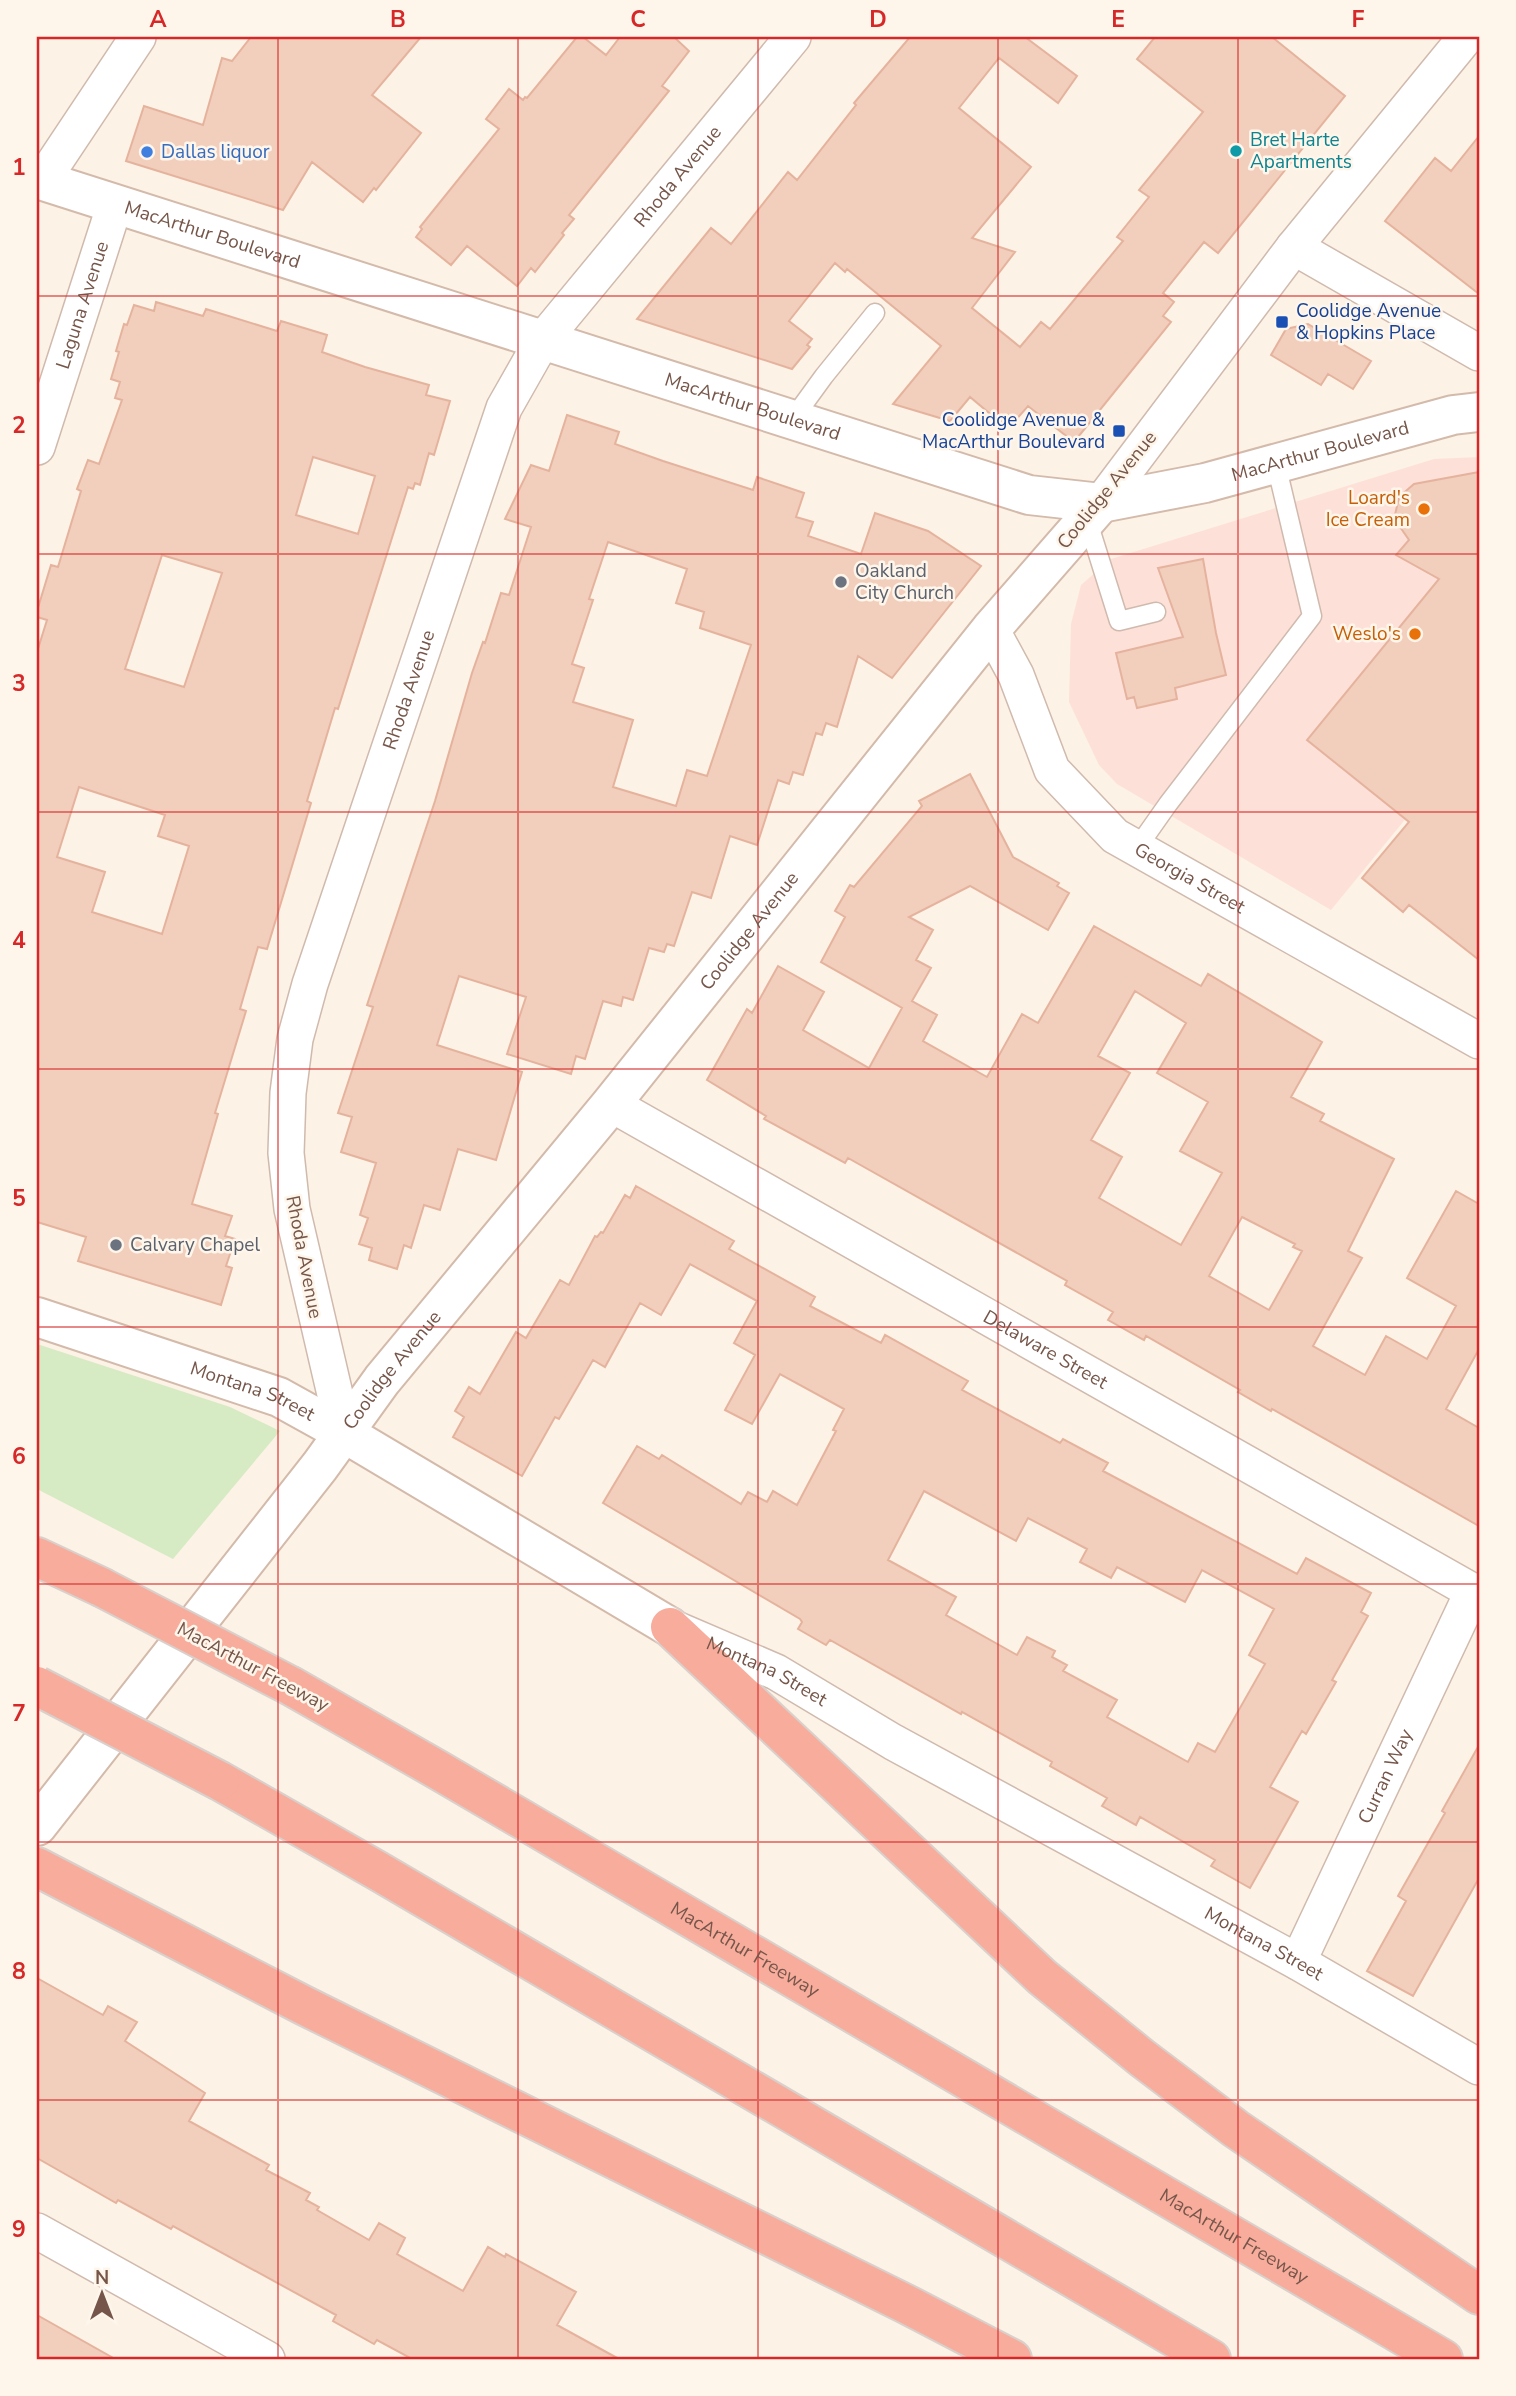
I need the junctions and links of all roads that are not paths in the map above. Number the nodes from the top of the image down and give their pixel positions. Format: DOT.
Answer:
graph roads {
  1 [pos="138,37"];
  2 [pos="793,37"];
  3 [pos="1466,37"];
  4 [pos="40,180"];
  5 [pos="115,204"];
  6 [pos="1294,247"];
  7 [pos="875,313"];
  8 [pos="542,341"];
  9 [pos="1479,353"];
  10 [pos="1479,412"];
  11 [pos="792,420"];
  12 [pos="37,446"];
  13 [pos="1276,464"];
  14 [pos="1094,511"];
  15 [pos="1156,612"];
  16 [pos="991,629"];
  17 [pos="1138,848"];
  18 [pos="1479,1041"];
  19 [pos="611,1104"];
  20 [pos="37,1317"];
  21 [pos="344,1433"];
  22 [pos="37,1558"];
  23 [pos="1476,1593"];
  24 [pos="670,1626"];
  25 [pos="37,1686"];
  26 [pos="37,1826"];
  27 [pos="37,1867"];
  28 [pos="1298,1962"];
  29 [pos="1479,2067"];
  30 [pos="37,2231"];
  31 [pos="1479,2295"];
  32 [pos="267,2359"];
  33 [pos="1012,2359"];
  34 [pos="1211,2359"];
  35 [pos="1443,2359"];
  1 -- 4 [label="street"];
  2 -- 8 [label="street, Rhoda Avenue"];
  3 -- 6 [label="street, Coolidge Avenue"];
  4 -- 5 [label="street, MacArthur Boulevard"];
  5 -- 8 [label="street, MacArthur Boulevard"];
  5 -- 12 [label="street, Laguna Avenue"];
  6 -- 9 [label="street"];
  6 -- 14 [label="street, Coolidge Avenue"];
  7 -- 11 [label="lane"];
  8 -- 11 [label="street, MacArthur Boulevard"];
  8 -- 21 [label="street, Rhoda Avenue"];
  10 -- 13 [label="street, MacArthur Boulevard"];
  11 -- 14 [label="street, MacArthur Boulevard"];
  13 -- 14 [label="street, MacArthur Boulevard"];
  13 -- 17 [label="lane"];
  14 -- 15 [label="lane"];
  14 -- 16 [label="street, Coolidge Avenue"];
  16 -- 17 [label="street, Georgia Street"];
  16 -- 19 [label="street, Coolidge Avenue"];
  17 -- 18 [label="street, Georgia Street"];
  19 -- 21 [label="street, Coolidge Avenue"];
  19 -- 23 [label="street, Delaware Street"];
  20 -- 21 [label="street, Montana Street"];
  21 -- 24 [label="street, Montana Street"];
  21 -- 26 [label="street, Coolidge Avenue"];
  22 -- 35 [label="highway, MacArthur Freeway, bridge"];
  23 -- 28 [label="street, Curran Way"];
  24 -- 28 [label="street, Montana Street"];
  24 -- 31 [label="highway"];
  25 -- 34 [label="highway, bridge"];
  27 -- 33 [label="highway"];
  28 -- 29 [label="street, Montana Street"];
  30 -- 32 [label="street"];
}
